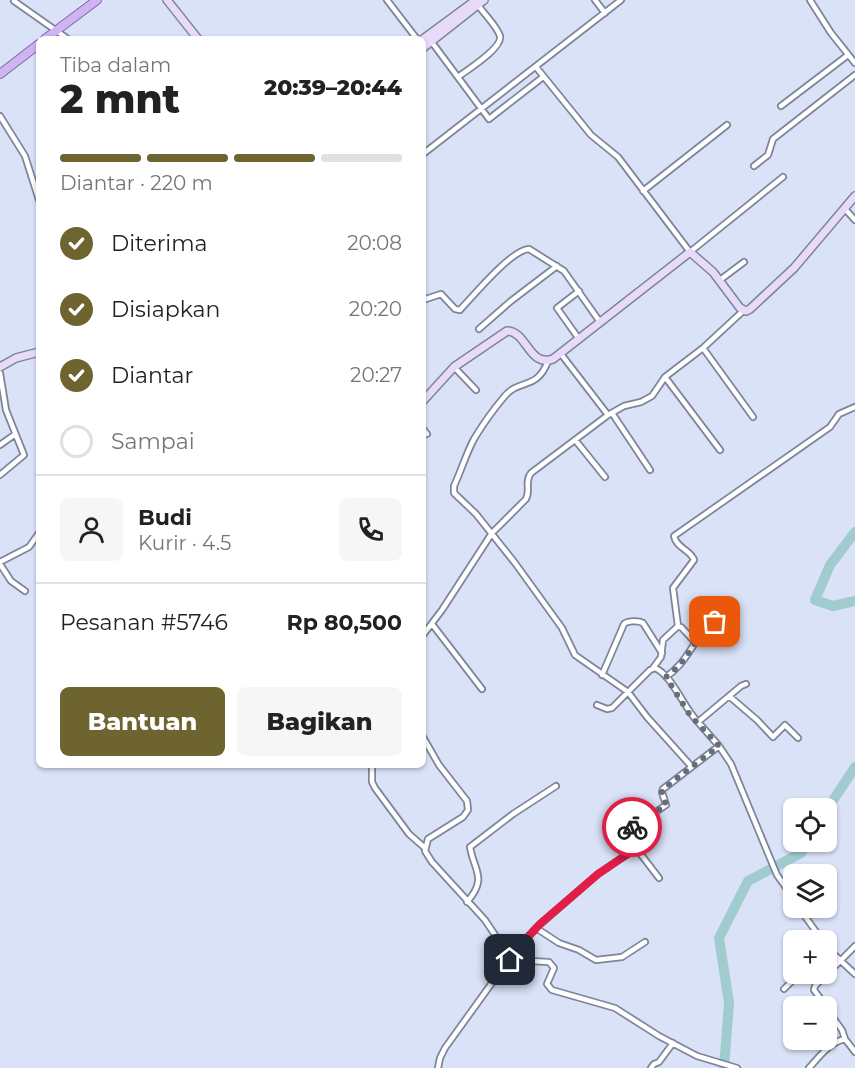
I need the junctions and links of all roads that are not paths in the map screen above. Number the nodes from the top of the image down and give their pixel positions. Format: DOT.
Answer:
graph roads {
  1 [pos="8,0"];
  2 [pos="14,0"];
  3 [pos="97,0"];
  4 [pos="167,0"];
  5 [pos="387,0"];
  6 [pos="596,0"];
  7 [pos="621,0"];
  8 [pos="810,0"];
  9 [pos="479,2"];
  10 [pos="605,13"];
  11 [pos="56,31"];
  12 [pos="49,36"];
  13 [pos="64,36"];
  14 [pos="196,36"];
  15 [pos="415,36"];
  16 [pos="427,39"];
  17 [pos="36,46"];
  18 [pos="852,58"];
  19 [pos="536,66"];
  20 [pos="0,74"];
  21 [pos="855,75"];
  22 [pos="458,77"];
  23 [pos="543,77"];
  24 [pos="781,106"];
  25 [pos="482,109"];
  26 [pos="0,116"];
  27 [pos="727,125"];
  28 [pos="426,152"];
  29 [pos="754,166"];
  30 [pos="783,177"];
  31 [pos="36,182"];
  32 [pos="643,191"];
  33 [pos="855,196"];
  34 [pos="844,208"];
  35 [pos="855,220"];
  36 [pos="690,252"];
  37 [pos="744,262"];
  38 [pos="557,266"];
  39 [pos="720,280"];
  40 [pos="579,291"];
  41 [pos="426,299"];
  42 [pos="743,310"];
  43 [pos="600,323"];
  44 [pos="479,329"];
  45 [pos="579,340"];
  46 [pos="703,348"];
  47 [pos="36,353"];
  48 [pos="561,354"];
  49 [pos="548,361"];
  50 [pos="0,367"];
  51 [pos="453,367"];
  52 [pos="0,373"];
  53 [pos="665,377"];
  54 [pos="476,390"];
  55 [pos="426,398"];
  56 [pos="855,407"];
  57 [pos="610,414"];
  58 [pos="753,417"];
  59 [pos="14,435"];
  60 [pos="576,441"];
  61 [pos="0,445"];
  62 [pos="720,450"];
  63 [pos="650,470"];
  64 [pos="0,475"];
  65 [pos="605,477"];
  66 [pos="492,533"];
  67 [pos="36,537"];
  68 [pos="0,563"];
  69 [pos="25,591"];
  70 [pos="432,624"];
  71 [pos="678,626"];
  72 [pos="723,627"];
  73 [pos="426,631"];
  74 [pos="695,642"];
  75 [pos="662,653"];
  76 [pos="653,669"];
  77 [pos="602,675"];
  78 [pos="666,677"];
  79 [pos="746,684"];
  80 [pos="482,689"];
  81 [pos="628,692"];
  82 [pos="729,696"];
  83 [pos="597,705"];
  84 [pos="698,722"];
  85 [pos="798,738"];
  86 [pos="426,742"];
  87 [pos="719,746"];
  88 [pos="691,766"];
  89 [pos="372,768"];
  90 [pos="556,786"];
  91 [pos="425,848"];
  92 [pos="636,848"];
  93 [pos="659,878"];
  94 [pos="783,883"];
  95 [pos="467,902"];
  96 [pos="536,928"];
  97 [pos="645,942"];
  98 [pos="855,946"];
  99 [pos="515,951"];
  100 [pos="837,957"];
  101 [pos="510,960"];
  102 [pos="840,960"];
  103 [pos="855,974"];
  104 [pos="789,984"];
  105 [pos="784,989"];
  106 [pos="818,996"];
  107 [pos="837,1023"];
  108 [pos="845,1039"];
  109 [pos="673,1044"];
  110 [pos="855,1052"];
  111 [pos="438,1068"];
  112 [pos="651,1068"];
  113 [pos="735,1068"];
  114 [pos="809,1068"];
  1 -- 2 [label="street"];
  2 -- 11 [label="street"];
  3 -- 11 [label="main road"];
  4 -- 14 [label="street"];
  5 -- 15 [label="street"];
  6 -- 10 [label="street"];
  7 -- 10 [label="street"];
  8 -- 18 [label="street"];
  9 -- 16 [label="street"];
  9 -- 22 [label="street"];
  10 -- 19 [label="street"];
  11 -- 12 [label="main road"];
  11 -- 13 [label="street"];
  16 -- 22 [label="street"];
  17 -- 20 [label="main road"];
  18 -- 24 [label="street"];
  19 -- 23 [label="street"];
  19 -- 25 [label="street"];
  21 -- 29 [label="street"];
  22 -- 25 [label="street"];
  23 -- 25 [label="street"];
  23 -- 32 [label="street"];
  25 -- 28 [label="street"];
  26 -- 31 [label="street"];
  27 -- 32 [label="street"];
  30 -- 36 [label="street"];
  32 -- 36 [label="street"];
  33 -- 34 [label="street"];
  34 -- 35 [label="street"];
  34 -- 42 [label="street"];
  36 -- 39 [label="street"];
  36 -- 43 [label="street"];
  37 -- 39 [label="street"];
  38 -- 40 [label="street"];
  38 -- 41 [label="street"];
  38 -- 44 [label="street"];
  39 -- 42 [label="street"];
  40 -- 43 [label="street"];
  40 -- 45 [label="street"];
  42 -- 46 [label="street"];
  43 -- 45 [label="street"];
  45 -- 48 [label="street"];
  46 -- 53 [label="street"];
  46 -- 58 [label="street"];
  47 -- 50 [label="street"];
  48 -- 49 [label="street"];
  48 -- 57 [label="street"];
  49 -- 51 [label="street"];
  49 -- 66 [label="street"];
  51 -- 54 [label="street"];
  51 -- 55 [label="street"];
  52 -- 59 [label="street"];
  53 -- 57 [label="street"];
  53 -- 62 [label="street"];
  56 -- 71 [label="street"];
  57 -- 60 [label="street"];
  57 -- 63 [label="street"];
  59 -- 61 [label="street"];
  59 -- 64 [label="street"];
  60 -- 65 [label="street"];
  60 -- 66 [label="street"];
  66 -- 70 [label="street"];
  66 -- 77 [label="street"];
  67 -- 68 [label="street"];
  68 -- 69 [label="street"];
  70 -- 73 [label="street"];
  70 -- 80 [label="street"];
  71 -- 74 [label="street"];
  71 -- 75 [label="street"];
  72 -- 74 [label="street"];
  74 -- 78 [label="street"];
  75 -- 76 [label="street"];
  75 -- 77 [label="street"];
  76 -- 78 [label="street"];
  76 -- 81 [label="street"];
  77 -- 81 [label="street"];
  78 -- 84 [label="street"];
  79 -- 82 [label="street"];
  81 -- 83 [label="street"];
  81 -- 88 [label="street"];
  82 -- 84 [label="street"];
  82 -- 85 [label="street"];
  84 -- 87 [label="street"];
  86 -- 91 [label="street"];
  87 -- 88 [label="street"];
  87 -- 94 [label="street"];
  88 -- 92 [label="street"];
  89 -- 91 [label="street"];
  90 -- 95 [label="street"];
  91 -- 95 [label="street"];
  92 -- 93 [label="street"];
  92 -- 96 [label="street"];
  95 -- 99 [label="street"];
  96 -- 97 [label="street"];
  96 -- 99 [label="street"];
  98 -- 102 [label="street"];
  99 -- 101 [label="street"];
  100 -- 102 [label="street"];
  101 -- 109 [label="street"];
  101 -- 111 [label="street"];
  102 -- 103 [label="street"];
  102 -- 106 [label="street"];
  104 -- 105 [label="street"];
  107 -- 108 [label="street"];
  108 -- 110 [label="street"];
  108 -- 114 [label="street"];
  109 -- 112 [label="street"];
  109 -- 113 [label="street"];
}
